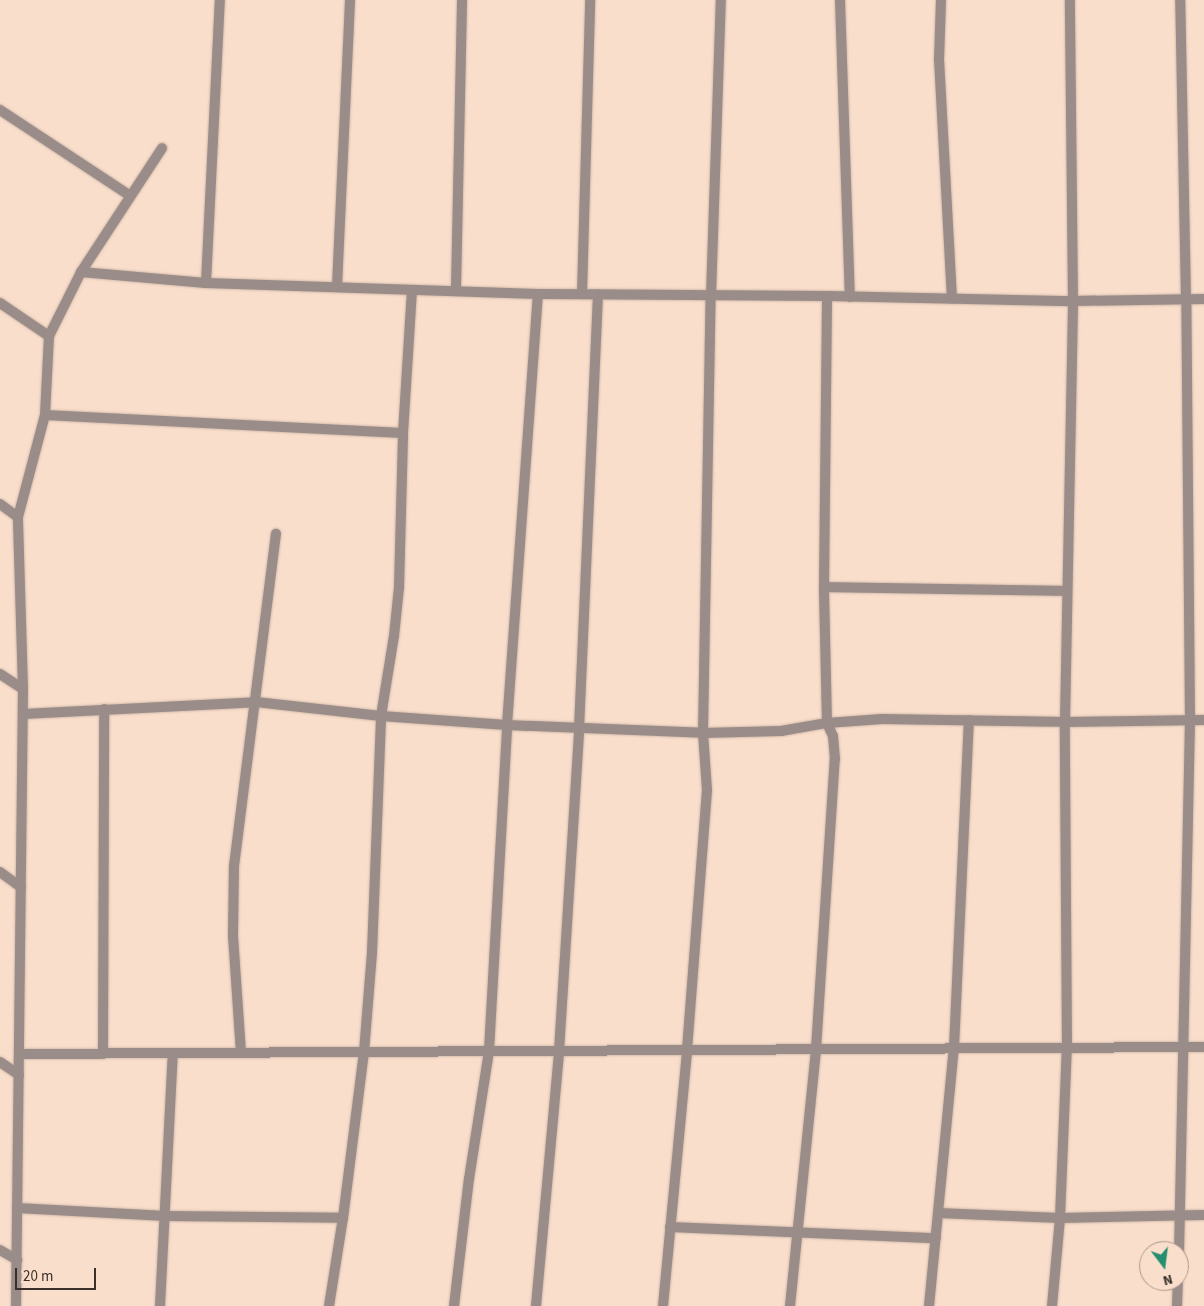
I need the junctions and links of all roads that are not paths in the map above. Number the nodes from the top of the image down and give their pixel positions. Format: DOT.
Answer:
graph roads {
  1 [pos="220,0"];
  2 [pos="350,0"];
  3 [pos="462,0"];
  4 [pos="590,0"];
  5 [pos="721,0"];
  6 [pos="840,0"];
  7 [pos="941,0"];
  8 [pos="1070,0"];
  9 [pos="1180,0"];
  10 [pos="0,110"];
  11 [pos="162,148"];
  12 [pos="129,195"];
  13 [pos="81,272"];
  14 [pos="206,283"];
  15 [pos="337,287"];
  16 [pos="412,290"];
  17 [pos="456,290"];
  18 [pos="538,294"];
  19 [pos="582,294"];
  20 [pos="598,294"];
  21 [pos="711,296"];
  22 [pos="827,296"];
  23 [pos="850,297"];
  24 [pos="952,299"];
  25 [pos="1204,299"];
  26 [pos="1186,300"];
  27 [pos="1073,301"];
  28 [pos="0,303"];
  29 [pos="49,336"];
  30 [pos="45,414"];
  31 [pos="403,433"];
  32 [pos="0,504"];
  33 [pos="18,517"];
  34 [pos="276,534"];
  35 [pos="824,587"];
  36 [pos="1067,591"];
  37 [pos="0,674"];
  38 [pos="23,689"];
  39 [pos="256,702"];
  40 [pos="104,709"];
  41 [pos="23,714"];
  42 [pos="381,716"];
  43 [pos="970,720"];
  44 [pos="1204,720"];
  45 [pos="1190,721"];
  46 [pos="1065,722"];
  47 [pos="827,723"];
  48 [pos="507,725"];
  49 [pos="579,729"];
  50 [pos="703,733"];
  51 [pos="0,872"];
  52 [pos="21,886"];
  53 [pos="1204,1046"];
  54 [pos="1067,1047"];
  55 [pos="1183,1047"];
  56 [pos="954,1048"];
  57 [pos="816,1049"];
  58 [pos="559,1050"];
  59 [pos="687,1050"];
  60 [pos="489,1051"];
  61 [pos="364,1052"];
  62 [pos="173,1053"];
  63 [pos="241,1053"];
  64 [pos="19,1054"];
  65 [pos="103,1054"];
  66 [pos="0,1062"];
  67 [pos="19,1075"];
  68 [pos="17,1208"];
  69 [pos="938,1213"];
  70 [pos="1181,1214"];
  71 [pos="1204,1215"];
  72 [pos="166,1216"];
  73 [pos="343,1218"];
  74 [pos="1060,1218"];
  75 [pos="670,1227"];
  76 [pos="798,1232"];
  77 [pos="936,1238"];
  78 [pos="1180,1241"];
  79 [pos="0,1250"];
  80 [pos="17,1260"];
  81 [pos="1178,1291"];
  82 [pos="16,1306"];
  83 [pos="160,1306"];
  84 [pos="329,1306"];
  85 [pos="454,1306"];
  86 [pos="536,1306"];
  87 [pos="663,1306"];
  88 [pos="790,1306"];
  89 [pos="929,1306"];
  90 [pos="1052,1306"];
  91 [pos="1177,1306"];
  1 -- 14 [label="street"];
  2 -- 15 [label="street"];
  3 -- 17 [label="street"];
  4 -- 19 [label="street"];
  5 -- 21 [label="street"];
  6 -- 23 [label="street"];
  7 -- 24 [label="street"];
  8 -- 27 [label="street"];
  9 -- 26 [label="street"];
  10 -- 12 [label="street"];
  11 -- 12 [label="street"];
  12 -- 13 [label="street"];
  13 -- 14 [label="street"];
  13 -- 29 [label="street"];
  14 -- 15 [label="street"];
  15 -- 16 [label="street"];
  16 -- 17 [label="street"];
  16 -- 31 [label="street"];
  17 -- 18 [label="street"];
  18 -- 19 [label="street"];
  18 -- 48 [label="street"];
  19 -- 20 [label="street"];
  20 -- 21 [label="street"];
  20 -- 49 [label="street"];
  21 -- 22 [label="street"];
  21 -- 50 [label="street"];
  22 -- 23 [label="street"];
  22 -- 35 [label="street"];
  23 -- 24 [label="street"];
  24 -- 27 [label="street"];
  25 -- 26 [label="street"];
  26 -- 27 [label="street"];
  26 -- 45 [label="street"];
  27 -- 36 [label="street"];
  28 -- 29 [label="street"];
  29 -- 30 [label="street"];
  30 -- 31 [label="street"];
  30 -- 33 [label="street"];
  31 -- 42 [label="street"];
  32 -- 33 [label="street"];
  33 -- 38 [label="street"];
  34 -- 39 [label="street"];
  35 -- 36 [label="street"];
  35 -- 47 [label="street"];
  36 -- 46 [label="street"];
  37 -- 38 [label="street"];
  38 -- 41 [label="street"];
  39 -- 40 [label="street"];
  39 -- 42 [label="street"];
  39 -- 63 [label="street"];
  40 -- 41 [label="street"];
  40 -- 65 [label="street"];
  41 -- 52 [label="street"];
  42 -- 48 [label="street"];
  42 -- 61 [label="street"];
  43 -- 46 [label="street"];
  43 -- 47 [label="street"];
  43 -- 56 [label="street"];
  44 -- 45 [label="street"];
  45 -- 46 [label="street"];
  45 -- 55 [label="street"];
  46 -- 54 [label="street"];
  47 -- 50 [label="street"];
  47 -- 57 [label="street"];
  48 -- 49 [label="street"];
  48 -- 60 [label="street"];
  49 -- 50 [label="street"];
  49 -- 58 [label="street"];
  50 -- 59 [label="street"];
  51 -- 52 [label="street"];
  52 -- 64 [label="street"];
  53 -- 55 [label="street"];
  54 -- 55 [label="street"];
  54 -- 56 [label="street"];
  54 -- 74 [label="street"];
  55 -- 70 [label="street"];
  56 -- 57 [label="street"];
  56 -- 69 [label="street"];
  57 -- 59 [label="street"];
  57 -- 76 [label="street"];
  58 -- 59 [label="street"];
  58 -- 60 [label="street"];
  58 -- 86 [label="street"];
  59 -- 75 [label="street"];
  60 -- 61 [label="street"];
  60 -- 85 [label="street"];
  61 -- 63 [label="street"];
  61 -- 73 [label="street"];
  62 -- 63 [label="street"];
  62 -- 65 [label="street"];
  62 -- 72 [label="street"];
  64 -- 65 [label="street"];
  64 -- 67 [label="street"];
  66 -- 67 [label="street"];
  67 -- 68 [label="street"];
  68 -- 72 [label="street"];
  68 -- 80 [label="street"];
  69 -- 74 [label="street"];
  69 -- 77 [label="street"];
  70 -- 71 [label="street"];
  70 -- 74 [label="street"];
  70 -- 78 [label="street"];
  72 -- 73 [label="street"];
  72 -- 83 [label="street"];
  73 -- 84 [label="street"];
  74 -- 90 [label="street"];
  75 -- 76 [label="street"];
  75 -- 87 [label="street"];
  76 -- 77 [label="street"];
  76 -- 88 [label="street"];
  77 -- 89 [label="street"];
  79 -- 80 [label="street"];
  80 -- 82 [label="street"];
  81 -- 91 [label="street"];
}
